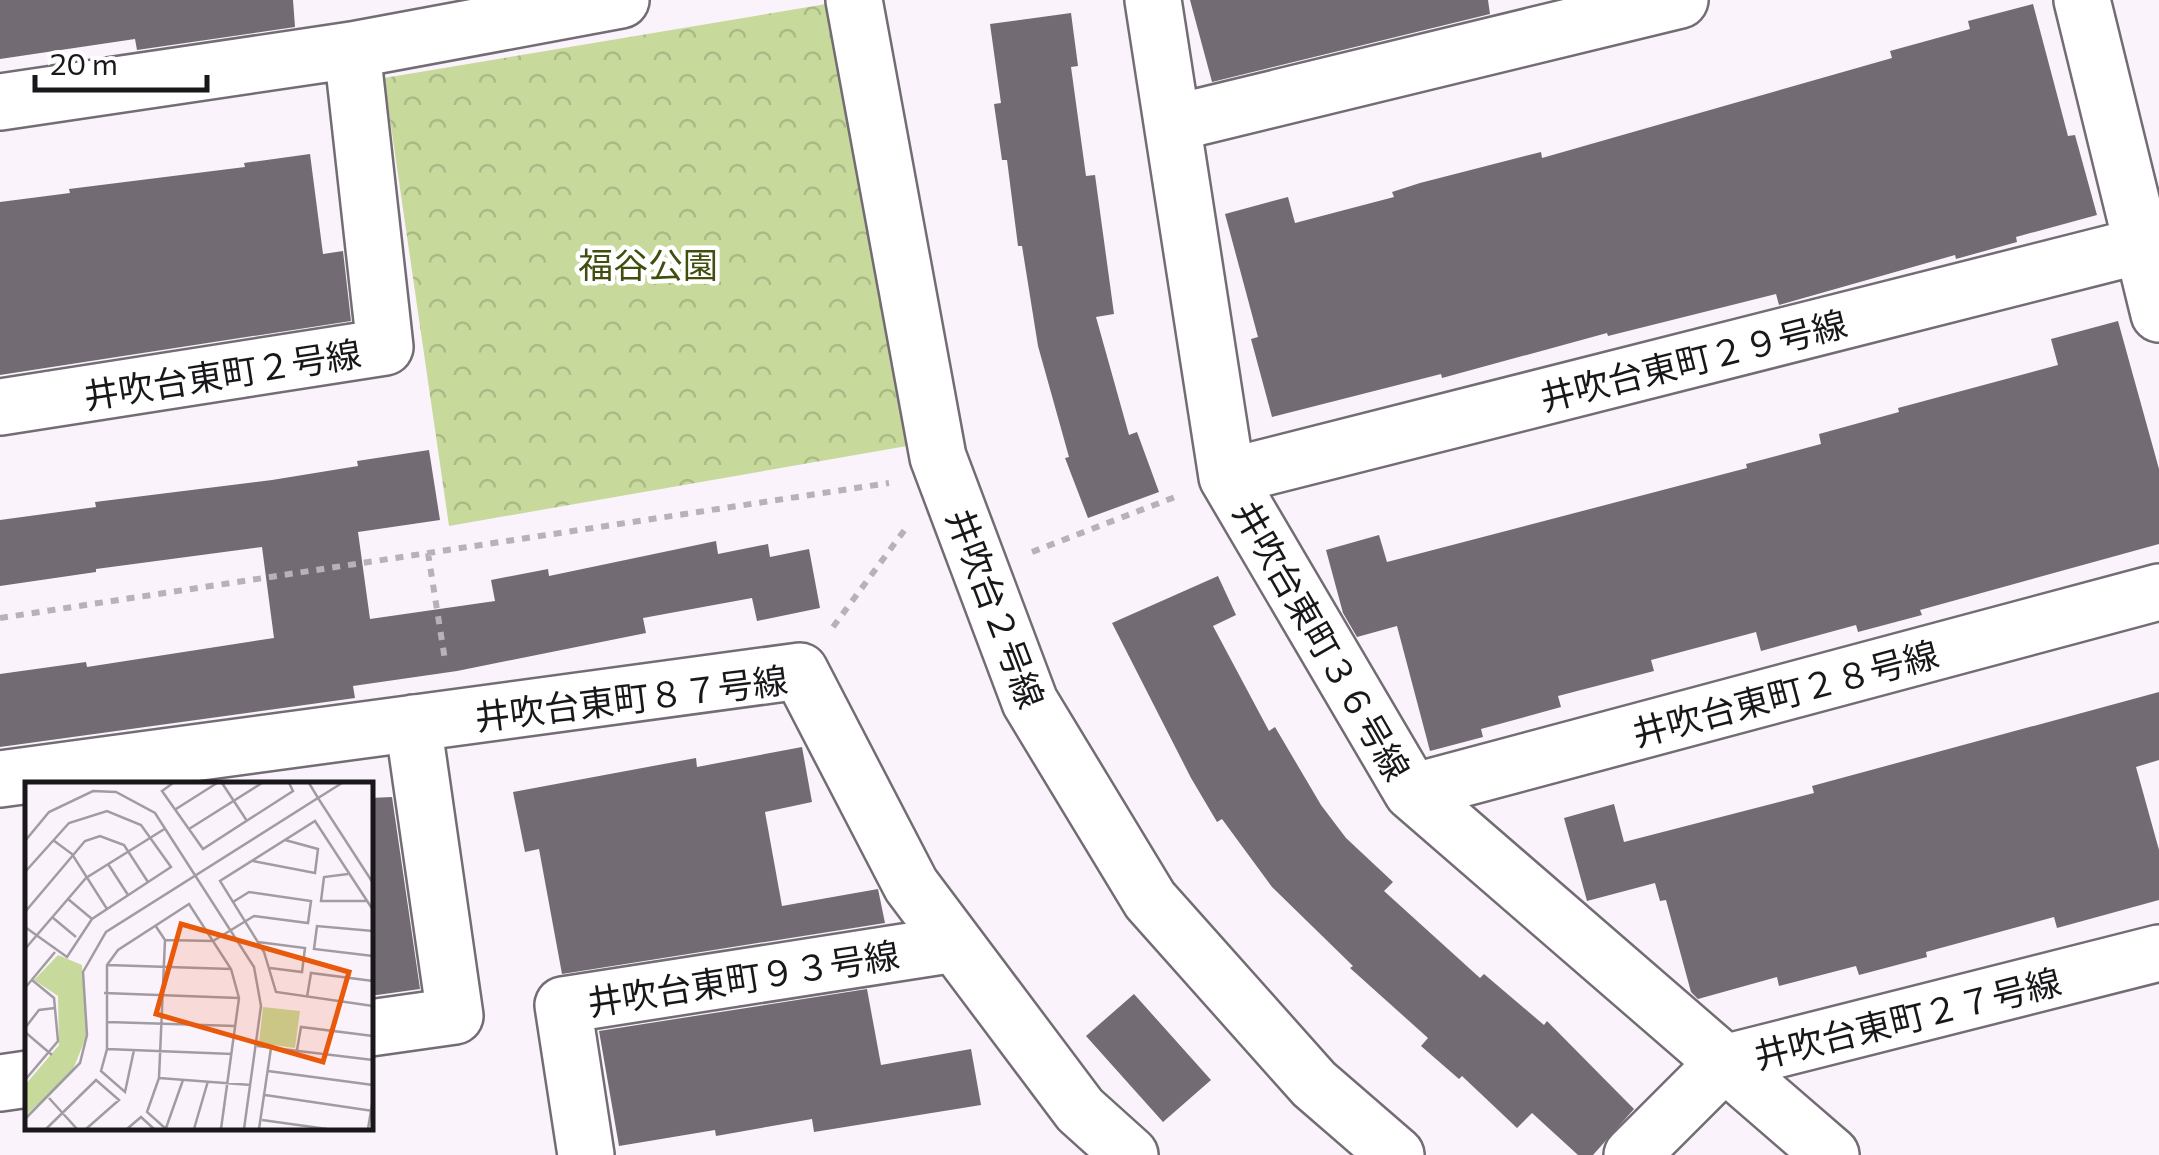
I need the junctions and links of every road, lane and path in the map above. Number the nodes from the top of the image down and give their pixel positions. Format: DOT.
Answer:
graph roads {
  1 [pos="621,0"];
  2 [pos="854,0"];
  3 [pos="1153,0"];
  4 [pos="1680,0"];
  5 [pos="2082,0"];
  6 [pos="352,50"];
  7 [pos="0,102"];
  8 [pos="1174,123"];
  9 [pos="2151,243"];
  10 [pos="2159,314"];
  11 [pos="0,407"];
  12 [pos="945,474"];
  13 [pos="1228,477"];
  14 [pos="428,553"];
  15 [pos="981,571"];
  16 [pos="2159,592"];
  17 [pos="0,618"];
  18 [pos="800,671"];
  19 [pos="434,721"];
  20 [pos="0,779"];
  21 [pos="1412,792"];
  22 [pos="955,944"];
  23 [pos="2159,954"];
  24 [pos="372,1028"];
  25 [pos="1724,1062"];
  26 [pos="25,1079"];
  27 [pos="0,1083"];
  28 [pos="586,1155"];
  29 [pos="1130,1155"];
  30 [pos="1396,1155"];
  31 [pos="1632,1155"];
  32 [pos="1831,1155"];
  1 -- 6 [label="street"];
  2 -- 12 [label="street, 井吹台２号線"];
  3 -- 8 [label="street, 井吹台東町３６号線"];
  4 -- 8 [label="street"];
  5 -- 9 [label="street"];
  6 -- 7 [label="street"];
  6 -- 11 [label="street, 井吹台東町２号線"];
  8 -- 13 [label="street, 井吹台東町３６号線"];
  9 -- 10 [label="street"];
  9 -- 13 [label="street, 井吹台東町２９号線"];
  12 -- 14 [label="path"];
  12 -- 15 [label="street, 井吹台２号線"];
  12 -- 18 [label="path"];
  13 -- 15 [label="path"];
  13 -- 21 [label="street, 井吹台東町３６号線"];
  14 -- 17 [label="path"];
  14 -- 19 [label="path"];
  15 -- 30 [label="street, 井吹台２号線"];
  16 -- 21 [label="street, 井吹台東町２８号線"];
  18 -- 19 [label="street, 井吹台東町８７号線"];
  18 -- 22 [label="street, 井吹台東町８７号線"];
  19 -- 20 [label="street, 井吹台東町８７号線"];
  19 -- 24 [label="street"];
  21 -- 25 [label="street, 井吹台東町３６号線"];
  22 -- 28 [label="street, 井吹台東町９３号線"];
  22 -- 29 [label="street, 井吹台東町８７号線"];
  23 -- 25 [label="street, 井吹台東町２７号線"];
  25 -- 31 [label="street, 井吹台東町２７号線"];
  25 -- 32 [label="street, 井吹台東町３６号線"];
  26 -- 27 [label="street"];
}
